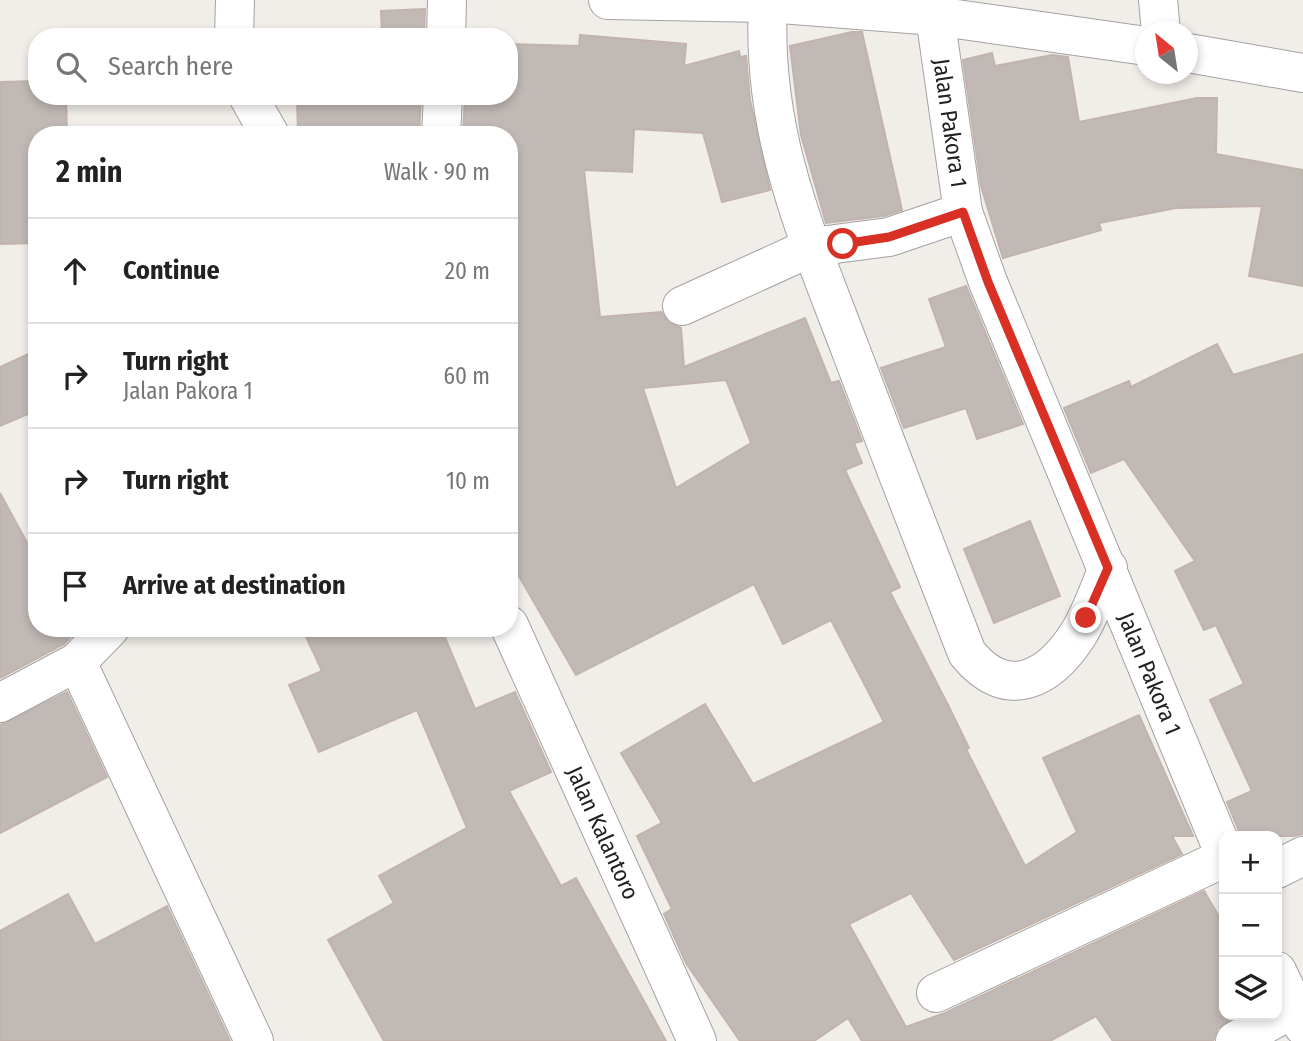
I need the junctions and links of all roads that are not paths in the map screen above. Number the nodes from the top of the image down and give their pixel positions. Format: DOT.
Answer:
graph roads {
  1 [pos="235,0"];
  2 [pos="447,0"];
  3 [pos="608,0"];
  4 [pos="1158,0"];
  5 [pos="768,4"];
  6 [pos="935,16"];
  7 [pos="1160,21"];
  8 [pos="234,28"];
  9 [pos="446,28"];
  10 [pos="1135,44"];
  11 [pos="1198,55"];
  12 [pos="1303,73"];
  13 [pos="253,105"];
  14 [pos="443,105"];
  15 [pos="265,126"];
  16 [pos="441,126"];
  17 [pos="963,212"];
  18 [pos="812,247"];
  19 [pos="682,306"];
  20 [pos="1108,568"];
  21 [pos="101,637"];
  22 [pos="514,637"];
  23 [pos="77,662"];
  24 [pos="0,702"];
  25 [pos="1219,843"];
  26 [pos="1303,856"];
  27 [pos="1219,857"];
  28 [pos="1282,866"];
  29 [pos="1282,982"];
  30 [pos="936,993"];
  31 [pos="1298,1017"];
  32 [pos="254,1041"];
  33 [pos="697,1041"];
  34 [pos="1235,1041"];
  1 -- 8 [label="street"];
  2 -- 9 [label="street"];
  3 -- 5 [label="street"];
  4 -- 7 [label="street"];
  5 -- 6 [label="street"];
  5 -- 18 [label="street"];
  6 -- 10 [label="street"];
  6 -- 17 [label="street, Jalan Pakora 1"];
  11 -- 12 [label="street"];
  13 -- 15 [label="street"];
  14 -- 16 [label="street"];
  17 -- 18 [label="street"];
  17 -- 20 [label="street, Jalan Pakora 1"];
  18 -- 19 [label="street"];
  18 -- 20 [label="street"];
  20 -- 25 [label="street, Jalan Pakora 1"];
  21 -- 23 [label="street"];
  22 -- 33 [label="street, Jalan Kalantoro"];
  23 -- 24 [label="street"];
  23 -- 32 [label="street"];
  26 -- 28 [label="street"];
  27 -- 30 [label="street"];
  29 -- 31 [label="street"];
  31 -- 34 [label="street"];
}
